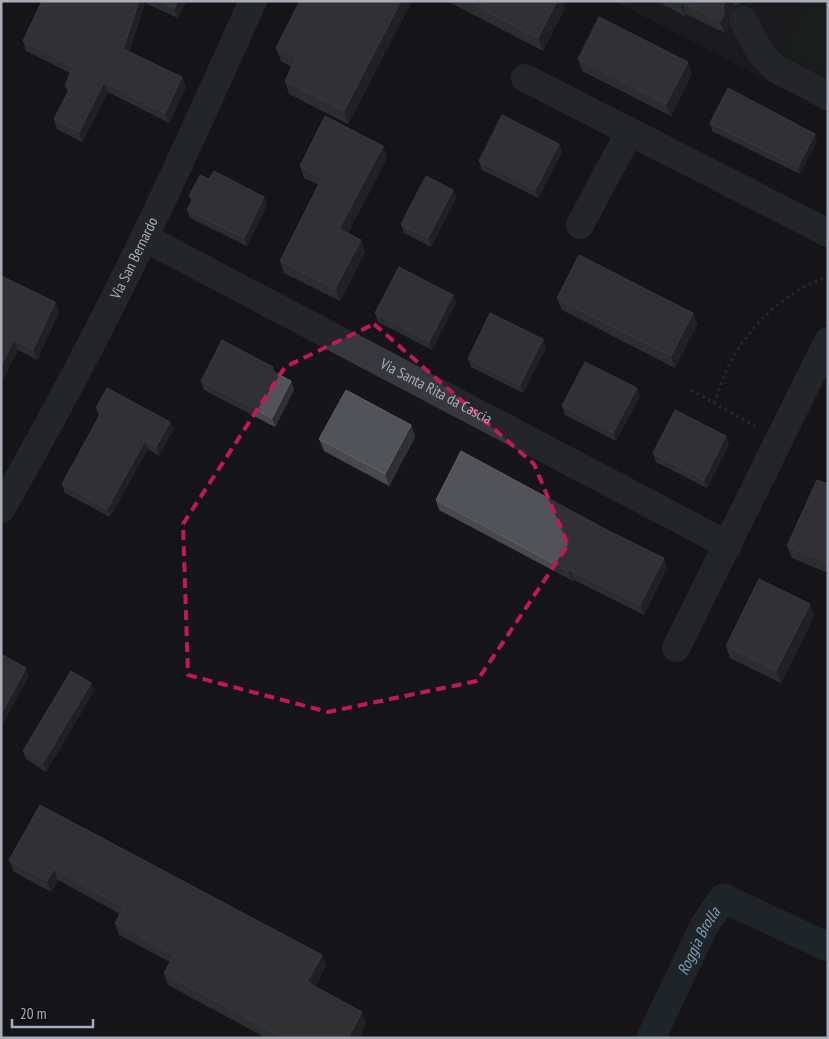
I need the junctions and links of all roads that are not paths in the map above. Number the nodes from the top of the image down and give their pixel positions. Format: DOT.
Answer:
graph roads {
  1 [pos="253,1"];
  2 [pos="743,20"];
  3 [pos="525,78"];
  4 [pos="828,96"];
  5 [pos="630,132"];
  6 [pos="580,225"];
  7 [pos="828,233"];
  8 [pos="145,238"];
  9 [pos="828,341"];
  10 [pos="1,509"];
  11 [pos="728,544"];
  12 [pos="676,648"];
  1 -- 8 [label="street, Via San Bernardo"];
  2 -- 4 [label="street"];
  3 -- 5 [label="street"];
  5 -- 6 [label="street"];
  5 -- 7 [label="street"];
  8 -- 10 [label="street, Via San Bernardo"];
  8 -- 11 [label="street, Via Santa Rita da Cascia"];
  9 -- 11 [label="street"];
  11 -- 12 [label="street"];
}
